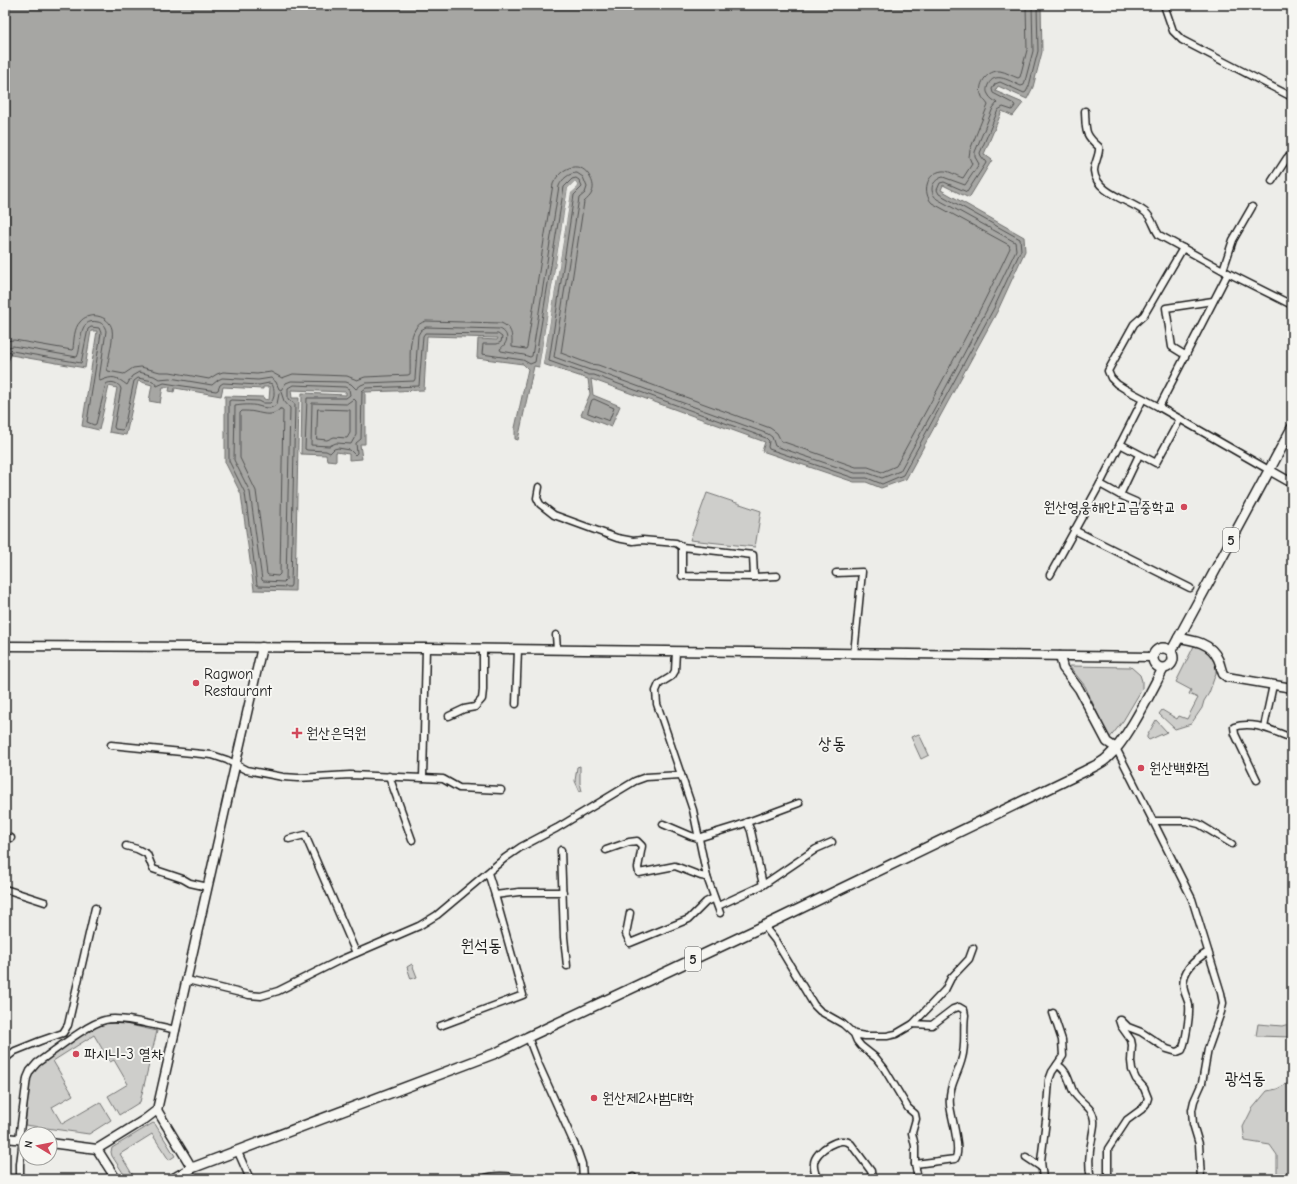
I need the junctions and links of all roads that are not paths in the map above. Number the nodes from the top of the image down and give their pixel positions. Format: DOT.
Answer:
graph roads {
  1 [pos="1164,5"];
  2 [pos="1292,97"];
  3 [pos="1085,112"];
  4 [pos="1292,161"];
  5 [pos="1272,181"];
  6 [pos="1252,207"];
  7 [pos="1183,248"];
  8 [pos="1225,272"];
  9 [pos="1213,301"];
  10 [pos="1292,305"];
  11 [pos="1185,355"];
  12 [pos="1143,399"];
  13 [pos="1159,407"];
  14 [pos="1180,419"];
  15 [pos="1292,428"];
  16 [pos="1120,444"];
  17 [pos="1139,455"];
  18 [pos="1269,470"];
  19 [pos="1292,483"];
  20 [pos="1100,484"];
  21 [pos="539,487"];
  22 [pos="1120,495"];
  23 [pos="1136,502"];
  24 [pos="1074,530"];
  25 [pos="682,547"];
  26 [pos="836,573"];
  27 [pos="1050,574"];
  28 [pos="777,576"];
  29 [pos="754,577"];
  30 [pos="1190,588"];
  31 [pos="556,635"];
  32 [pos="1178,638"];
  33 [pos="5,646"];
  34 [pos="262,647"];
  35 [pos="426,648"];
  36 [pos="483,649"];
  37 [pos="518,649"];
  38 [pos="557,650"];
  39 [pos="676,651"];
  40 [pos="1171,652"];
  41 [pos="854,654"];
  42 [pos="1060,656"];
  43 [pos="1153,657"];
  44 [pos="1163,668"];
  45 [pos="1273,685"];
  46 [pos="1292,688"];
  47 [pos="516,704"];
  48 [pos="449,716"];
  49 [pos="1264,727"];
  50 [pos="1292,738"];
  51 [pos="111,745"];
  52 [pos="1116,748"];
  53 [pos="236,765"];
  54 [pos="681,775"];
  55 [pos="390,776"];
  56 [pos="423,778"];
  57 [pos="1257,780"];
  58 [pos="501,790"];
  59 [pos="800,803"];
  60 [pos="1153,821"];
  61 [pos="747,822"];
  62 [pos="663,824"];
  63 [pos="698,838"];
  64 [pos="289,839"];
  65 [pos="412,840"];
  66 [pos="832,842"];
  67 [pos="1232,844"];
  68 [pos="126,846"];
  69 [pos="561,850"];
  70 [pos="606,850"];
  71 [pos="488,873"];
  72 [pos="707,877"];
  73 [pos="763,885"];
  74 [pos="208,887"];
  75 [pos="5,889"];
  76 [pos="563,892"];
  77 [pos="495,895"];
  78 [pos="714,898"];
  79 [pos="45,902"];
  80 [pos="718,906"];
  81 [pos="95,908"];
  82 [pos="630,913"];
  83 [pos="720,913"];
  84 [pos="764,926"];
  85 [pos="973,948"];
  86 [pos="1208,952"];
  87 [pos="356,953"];
  88 [pos="567,966"];
  89 [pos="187,980"];
  90 [pos="1053,1013"];
  91 [pos="914,1024"];
  92 [pos="440,1026"];
  93 [pos="176,1030"];
  94 [pos="854,1034"];
  95 [pos="528,1037"];
  96 [pos="5,1059"];
  97 [pos="1057,1065"];
  98 [pos="157,1110"];
  99 [pos="24,1126"];
  100 [pos="5,1138"];
  101 [pos="18,1139"];
  102 [pos="58,1144"];
  103 [pos="97,1149"];
  104 [pos="238,1152"];
  105 [pos="1026,1157"];
  106 [pos="915,1164"];
  107 [pos="20,1166"];
  108 [pos="1041,1167"];
  109 [pos="192,1168"];
  110 [pos="1107,1178"];
  111 [pos="20,1179"];
  112 [pos="116,1179"];
  113 [pos="173,1179"];
  114 [pos="250,1179"];
  115 [pos="484,1179"];
  116 [pos="523,1179"];
  117 [pos="584,1179"];
  118 [pos="817,1179"];
  119 [pos="872,1179"];
  120 [pos="918,1179"];
  121 [pos="1043,1179"];
  122 [pos="1091,1179"];
  123 [pos="1202,1179"];
  1 -- 2 [label="street"];
  3 -- 7 [label="street"];
  4 -- 5 [label="street"];
  6 -- 8 [label="street"];
  7 -- 8 [label="street"];
  7 -- 12 [label="street"];
  8 -- 9 [label="street"];
  8 -- 10 [label="street"];
  9 -- 11 [label="street"];
  9 -- 11 [label="street"];
  11 -- 13 [label="street"];
  12 -- 13 [label="street"];
  12 -- 16 [label="street"];
  13 -- 14 [label="street"];
  14 -- 17 [label="street"];
  14 -- 18 [label="street"];
  15 -- 18 [label="highway, 5"];
  16 -- 17 [label="street"];
  16 -- 20 [label="street"];
  17 -- 22 [label="street"];
  18 -- 19 [label="main road"];
  18 -- 32 [label="highway, 5"];
  20 -- 22 [label="street"];
  20 -- 24 [label="street"];
  21 -- 25 [label="street"];
  22 -- 23 [label="street"];
  24 -- 27 [label="street"];
  24 -- 30 [label="street"];
  25 -- 29 [label="street"];
  25 -- 29 [label="street"];
  26 -- 41 [label="street"];
  28 -- 29 [label="street"];
  31 -- 38 [label="street"];
  32 -- 40 [label="highway, 5"];
  32 -- 45 [label="main road"];
  33 -- 34 [label="main road"];
  34 -- 35 [label="main road"];
  34 -- 53 [label="main road"];
  35 -- 36 [label="main road"];
  35 -- 56 [label="street"];
  36 -- 37 [label="main road"];
  36 -- 48 [label="street"];
  37 -- 38 [label="main road"];
  37 -- 47 [label="street"];
  38 -- 39 [label="main road"];
  39 -- 41 [label="main road"];
  39 -- 54 [label="street"];
  40 -- 43 [label="highway"];
  40 -- 44 [label="highway"];
  41 -- 42 [label="main road"];
  42 -- 43 [label="main road"];
  42 -- 52 [label="main road"];
  43 -- 44 [label="highway"];
  44 -- 52 [label="highway, 5"];
  45 -- 46 [label="main road"];
  45 -- 49 [label="street"];
  49 -- 50 [label="street"];
  49 -- 57 [label="street"];
  51 -- 53 [label="street"];
  52 -- 60 [label="street"];
  52 -- 84 [label="highway, 5"];
  53 -- 55 [label="street"];
  53 -- 74 [label="main road"];
  54 -- 63 [label="street"];
  54 -- 71 [label="street"];
  55 -- 56 [label="street"];
  55 -- 65 [label="street"];
  56 -- 58 [label="street"];
  59 -- 61 [label="street"];
  60 -- 67 [label="street"];
  60 -- 86 [label="street"];
  61 -- 63 [label="street"];
  61 -- 73 [label="street"];
  62 -- 63 [label="street"];
  63 -- 72 [label="street"];
  64 -- 87 [label="street"];
  66 -- 73 [label="street"];
  68 -- 74 [label="street"];
  69 -- 76 [label="street"];
  70 -- 72 [label="street"];
  71 -- 77 [label="street"];
  71 -- 87 [label="street"];
  72 -- 78 [label="street"];
  73 -- 80 [label="street"];
  74 -- 89 [label="main road"];
  75 -- 79 [label="street"];
  76 -- 77 [label="street"];
  76 -- 88 [label="street"];
  77 -- 92 [label="street"];
  78 -- 80 [label="street"];
  78 -- 82 [label="street"];
  80 -- 83 [label="street"];
  81 -- 96 [label="street"];
  84 -- 94 [label="street"];
  84 -- 95 [label="highway, 5"];
  85 -- 91 [label="street"];
  86 -- 110 [label="street"];
  86 -- 123 [label="street"];
  87 -- 89 [label="street"];
  89 -- 93 [label="main road"];
  90 -- 97 [label="street"];
  91 -- 94 [label="street"];
  91 -- 106 [label="street"];
  93 -- 98 [label="main road"];
  93 -- 99 [label="street"];
  94 -- 106 [label="street"];
  95 -- 104 [label="highway, 5"];
  95 -- 117 [label="street"];
  97 -- 108 [label="street"];
  97 -- 122 [label="street"];
  98 -- 103 [label="main road"];
  98 -- 109 [label="main road"];
  100 -- 101 [label="main road"];
  102 -- 103 [label="main road"];
  103 -- 112 [label="main road"];
  104 -- 109 [label="highway, 5"];
  104 -- 114 [label="street"];
  105 -- 108 [label="street"];
  106 -- 120 [label="street"];
  107 -- 111 [label="street"];
  108 -- 121 [label="street"];
  109 -- 113 [label="highway, 5"];
  115 -- 116 [label="street"];
  118 -- 119 [label="street"];
}
